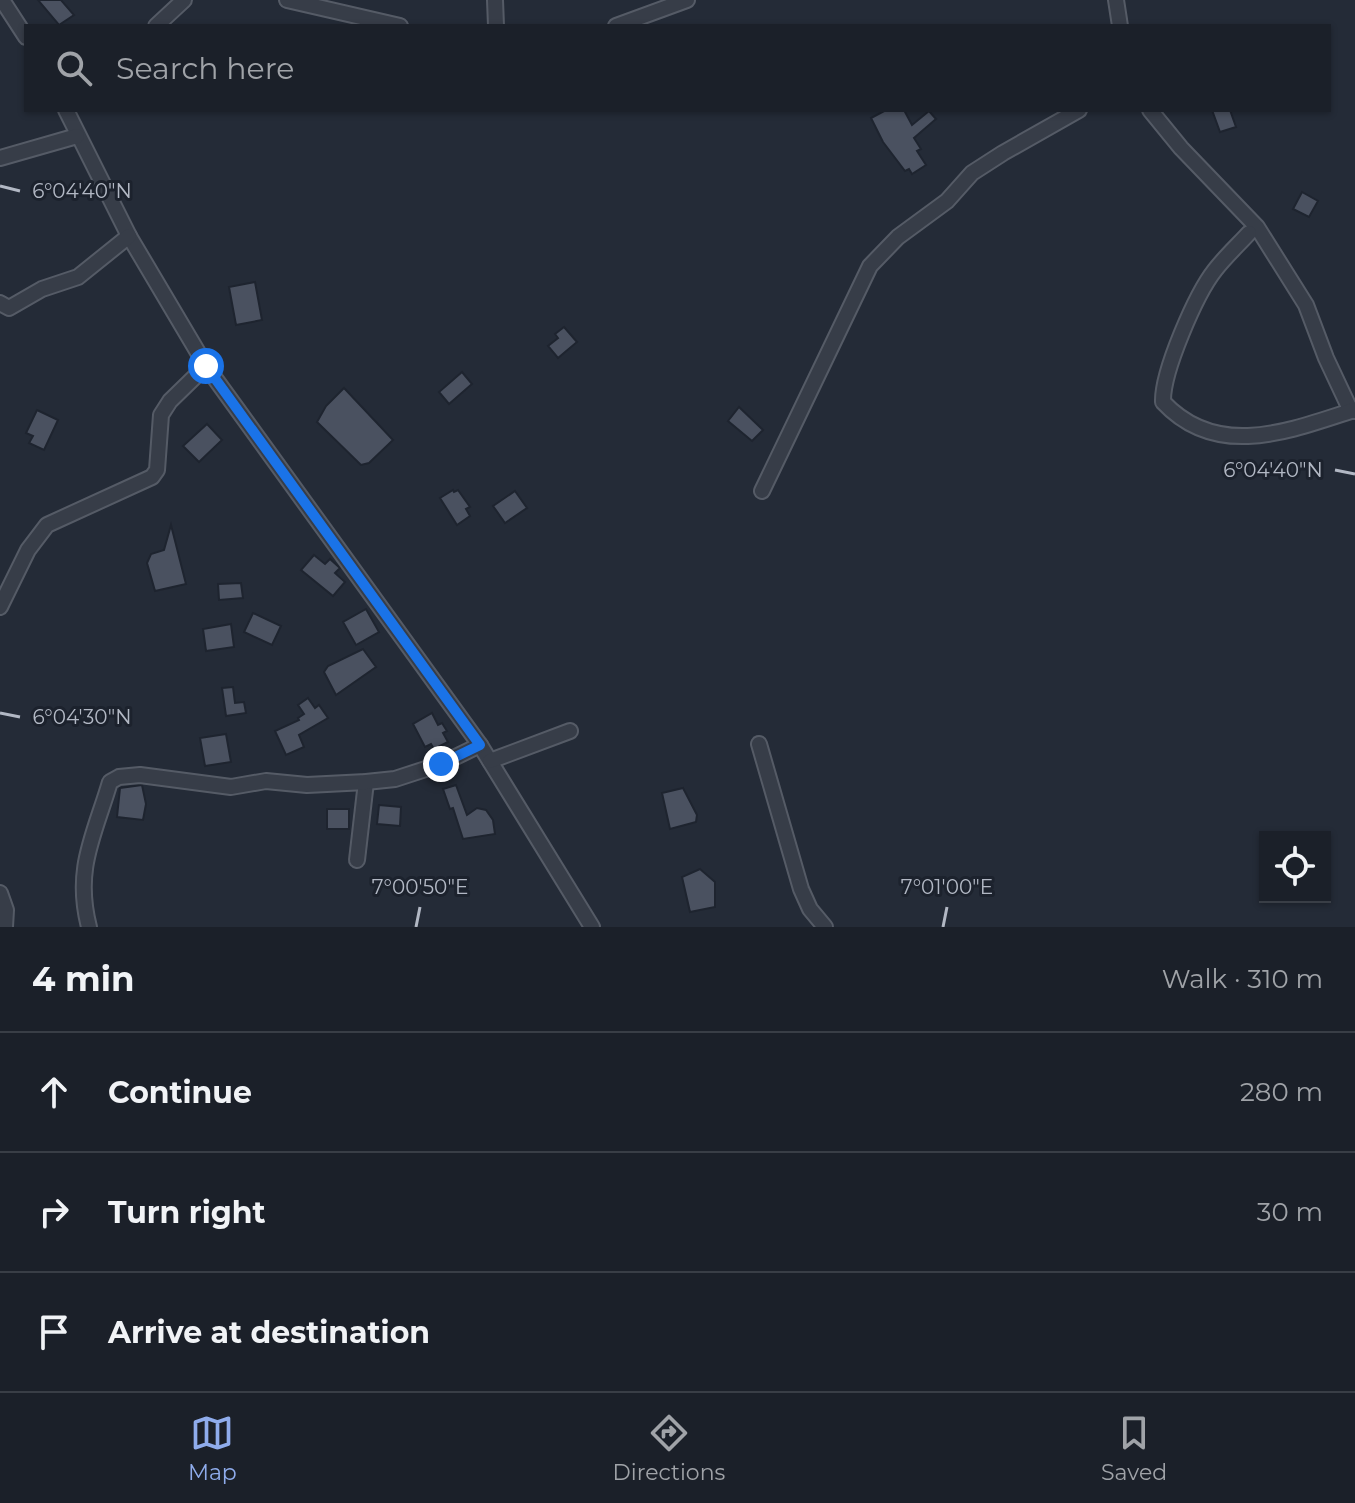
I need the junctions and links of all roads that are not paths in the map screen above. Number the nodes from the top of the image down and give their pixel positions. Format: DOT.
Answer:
graph roads {
  1 [pos="2,0"];
  2 [pos="184,0"];
  3 [pos="287,0"];
  4 [pos="495,0"];
  5 [pos="687,0"];
  6 [pos="1116,0"];
  7 [pos="158,24"];
  8 [pos="391,24"];
  9 [pos="496,24"];
  10 [pos="621,24"];
  11 [pos="1120,24"];
  12 [pos="24,34"];
  13 [pos="67,112"];
  14 [pos="1075,112"];
  15 [pos="1152,112"];
  16 [pos="77,136"];
  17 [pos="0,158"];
  18 [pos="1249,233"];
  19 [pos="129,236"];
  20 [pos="0,303"];
  21 [pos="206,366"];
  22 [pos="1354,410"];
  23 [pos="762,491"];
  24 [pos="0,607"];
  25 [pos="570,731"];
  26 [pos="759,744"];
  27 [pos="480,745"];
  28 [pos="490,761"];
  29 [pos="366,782"];
  30 [pos="357,860"];
  31 [pos="0,893"];
  32 [pos="5,927"];
  33 [pos="89,927"];
  34 [pos="592,927"];
  35 [pos="825,927"];
  1 -- 12 [label="street"];
  2 -- 7 [label="street"];
  3 -- 8 [label="street"];
  4 -- 9 [label="street"];
  5 -- 10 [label="street"];
  6 -- 11 [label="street"];
  13 -- 16 [label="street"];
  14 -- 23 [label="street"];
  15 -- 22 [label="street"];
  16 -- 17 [label="street"];
  16 -- 19 [label="street"];
  18 -- 22 [label="street"];
  19 -- 20 [label="street"];
  19 -- 21 [label="street"];
  21 -- 24 [label="street"];
  21 -- 27 [label="street"];
  25 -- 28 [label="street"];
  26 -- 35 [label="street"];
  27 -- 28 [label="street"];
  27 -- 29 [label="street"];
  28 -- 34 [label="street"];
  29 -- 30 [label="street"];
  29 -- 33 [label="street"];
  31 -- 32 [label="street"];
}
